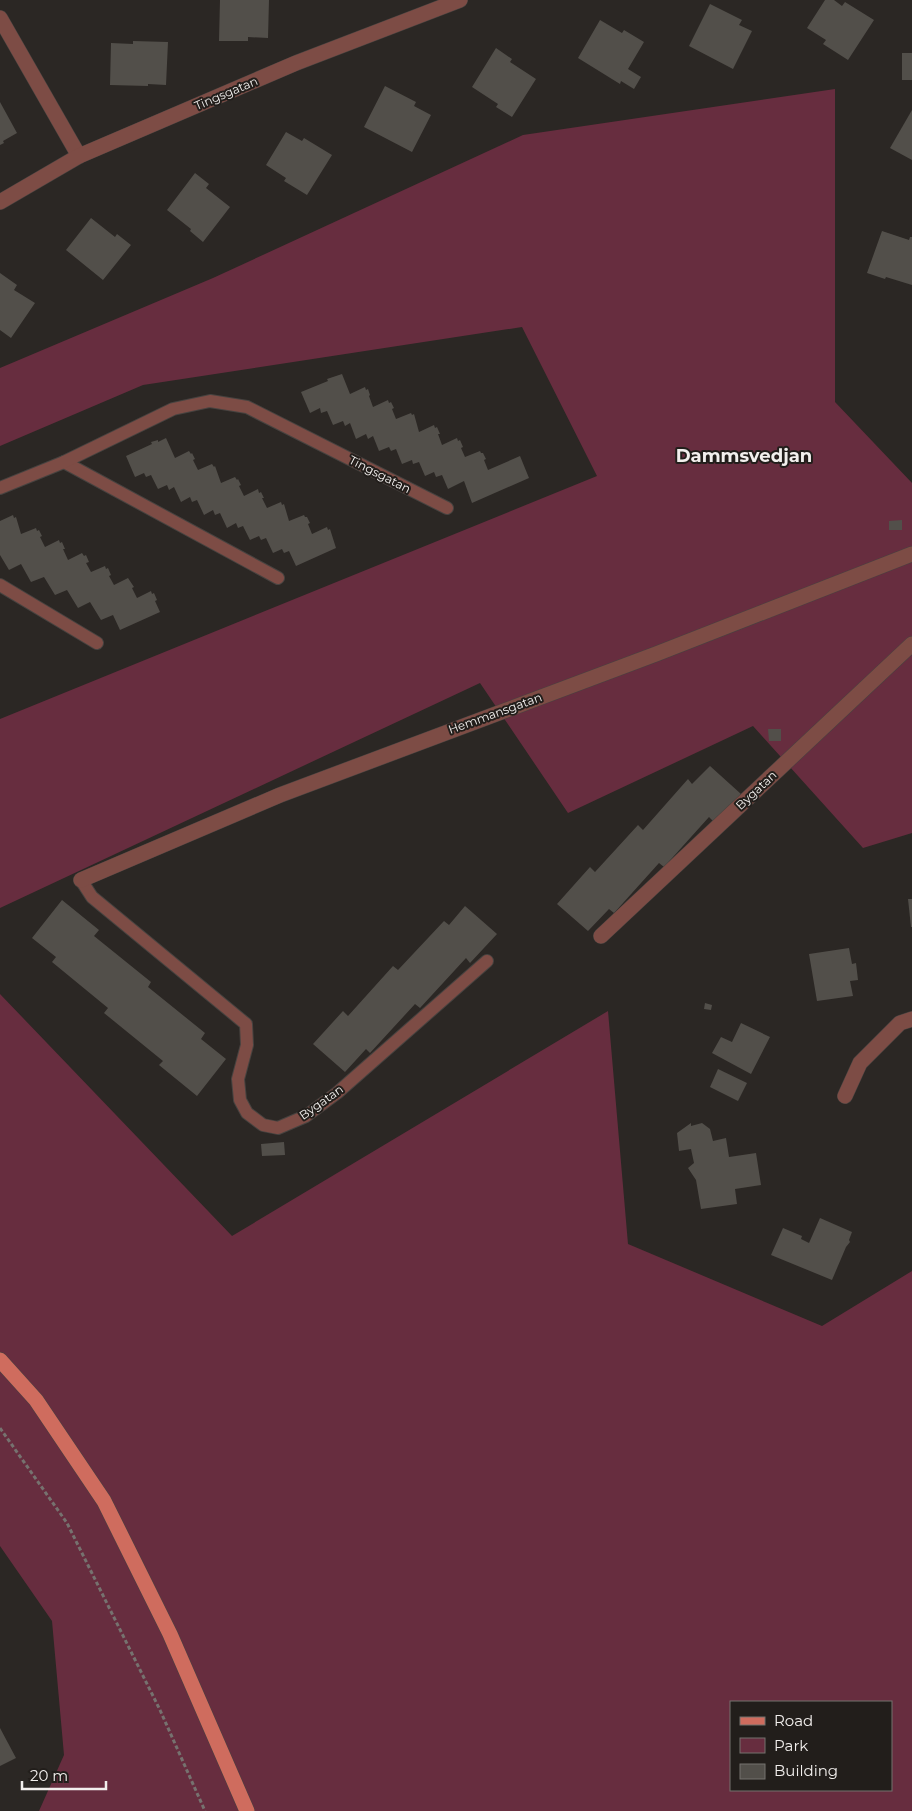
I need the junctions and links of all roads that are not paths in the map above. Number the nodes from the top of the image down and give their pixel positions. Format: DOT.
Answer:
graph roads {
  1 [pos="460,0"];
  2 [pos="0,18"];
  3 [pos="79,156"];
  4 [pos="0,202"];
  5 [pos="64,462"];
  6 [pos="0,488"];
  7 [pos="447,508"];
  8 [pos="912,554"];
  9 [pos="278,578"];
  10 [pos="0,585"];
  11 [pos="97,643"];
  12 [pos="912,644"];
  13 [pos="81,880"];
  14 [pos="601,936"];
  15 [pos="487,961"];
  16 [pos="912,1019"];
  17 [pos="845,1096"];
  18 [pos="0,1360"];
  19 [pos="247,1811"];
  1 -- 3 [label="street, Tingsgatan"];
  2 -- 3 [label="street"];
  3 -- 4 [label="street, Tingsgatan"];
  5 -- 6 [label="lane, Tingsgatan"];
  5 -- 7 [label="lane, Tingsgatan"];
  5 -- 9 [label="lane"];
  8 -- 13 [label="street, Hemmansgatan"];
  10 -- 11 [label="lane"];
  12 -- 14 [label="street, Bygatan"];
  13 -- 15 [label="lane, Bygatan"];
  16 -- 17 [label="street"];
  18 -- 19 [label="main road"];
}
